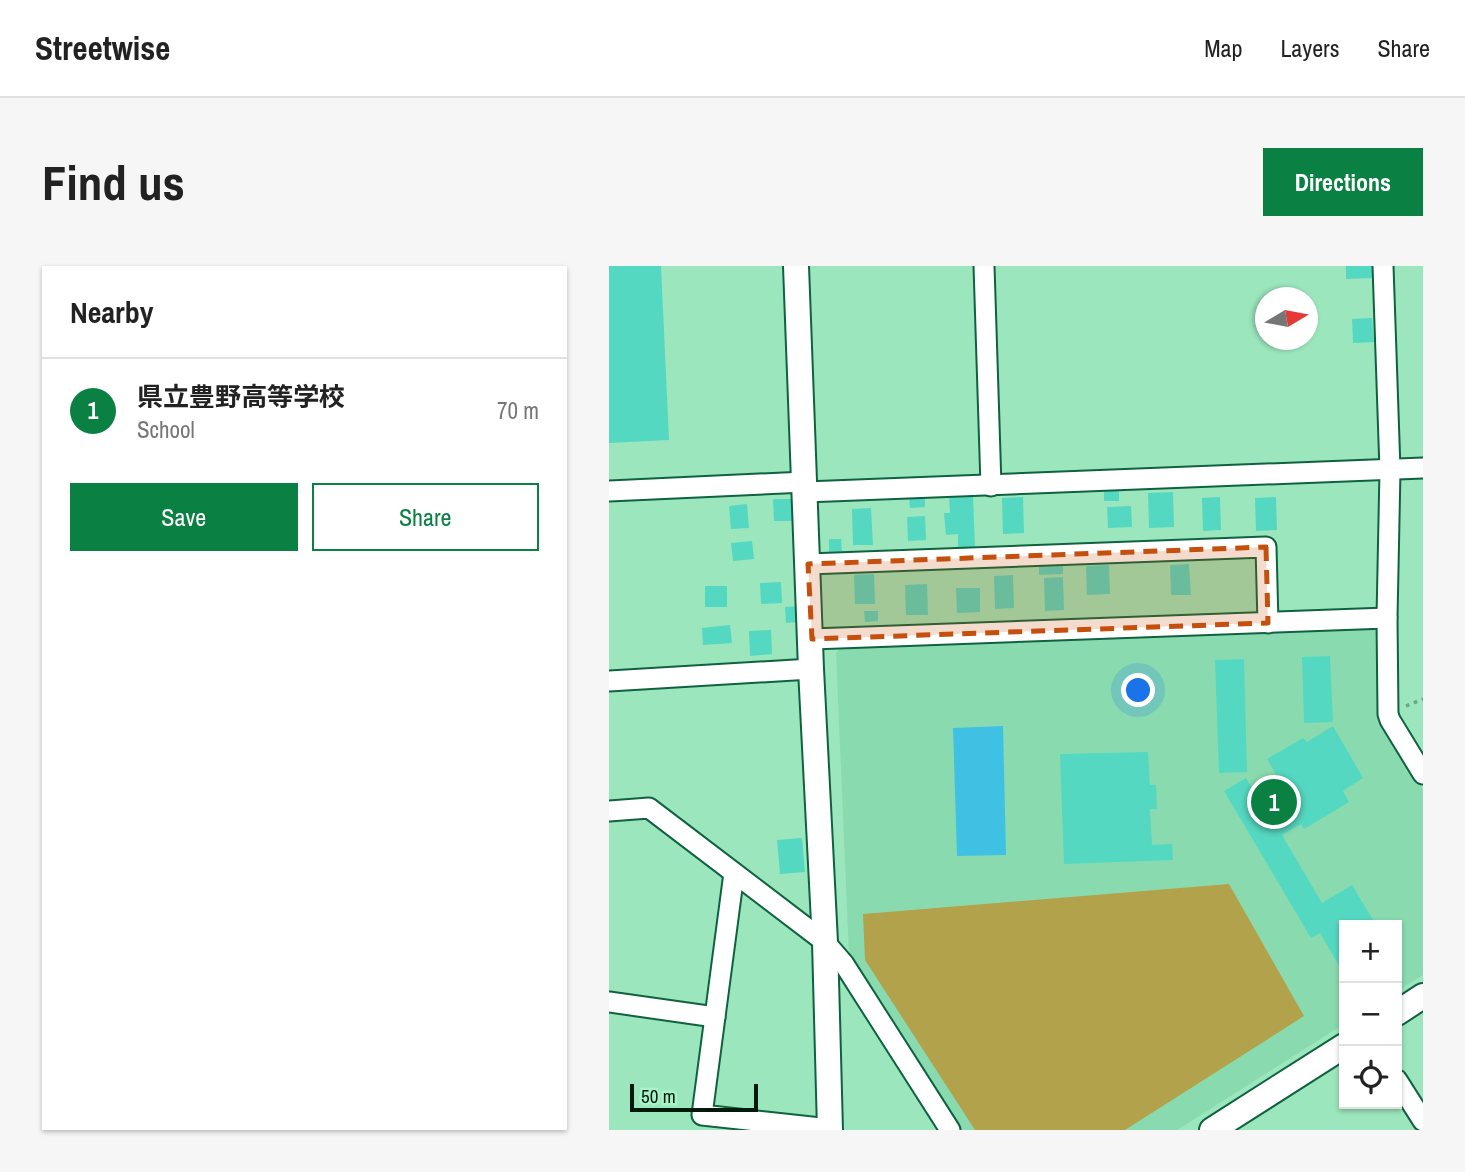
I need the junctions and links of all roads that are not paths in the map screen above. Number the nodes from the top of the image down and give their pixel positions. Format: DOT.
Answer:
graph roads {
  1 [pos="796,266"];
  2 [pos="984,266"];
  3 [pos="1383,266"];
  4 [pos="1423,468"];
  5 [pos="1390,470"];
  6 [pos="991,486"];
  7 [pos="805,487"];
  8 [pos="609,491"];
  9 [pos="808,564"];
  10 [pos="1387,618"];
  11 [pos="1268,623"];
  12 [pos="812,639"];
  13 [pos="811,669"];
  14 [pos="609,681"];
  15 [pos="1423,774"];
  16 [pos="609,811"];
  17 [pos="734,873"];
  18 [pos="825,942"];
  19 [pos="1423,996"];
  20 [pos="609,1002"];
  21 [pos="1402,1010"];
  22 [pos="715,1017"];
  23 [pos="1339,1049"];
  24 [pos="1402,1088"];
  25 [pos="1423,1121"];
  26 [pos="830,1130"];
  27 [pos="950,1130"];
  28 [pos="1212,1130"];
  1 -- 7 [label="street"];
  2 -- 6 [label="street"];
  3 -- 5 [label="street"];
  4 -- 5 [label="street"];
  5 -- 6 [label="street"];
  5 -- 10 [label="street"];
  6 -- 7 [label="street"];
  7 -- 8 [label="street"];
  7 -- 9 [label="street"];
  9 -- 11 [label="street"];
  9 -- 12 [label="street"];
  10 -- 11 [label="street"];
  10 -- 15 [label="street"];
  11 -- 12 [label="street"];
  12 -- 13 [label="street"];
  13 -- 14 [label="street"];
  13 -- 18 [label="street"];
  16 -- 17 [label="street"];
  17 -- 18 [label="street"];
  17 -- 22 [label="street"];
  18 -- 26 [label="street"];
  18 -- 27 [label="street"];
  19 -- 21 [label="street"];
  20 -- 22 [label="street"];
  22 -- 26 [label="street"];
  23 -- 28 [label="street"];
  24 -- 25 [label="street"];
}
